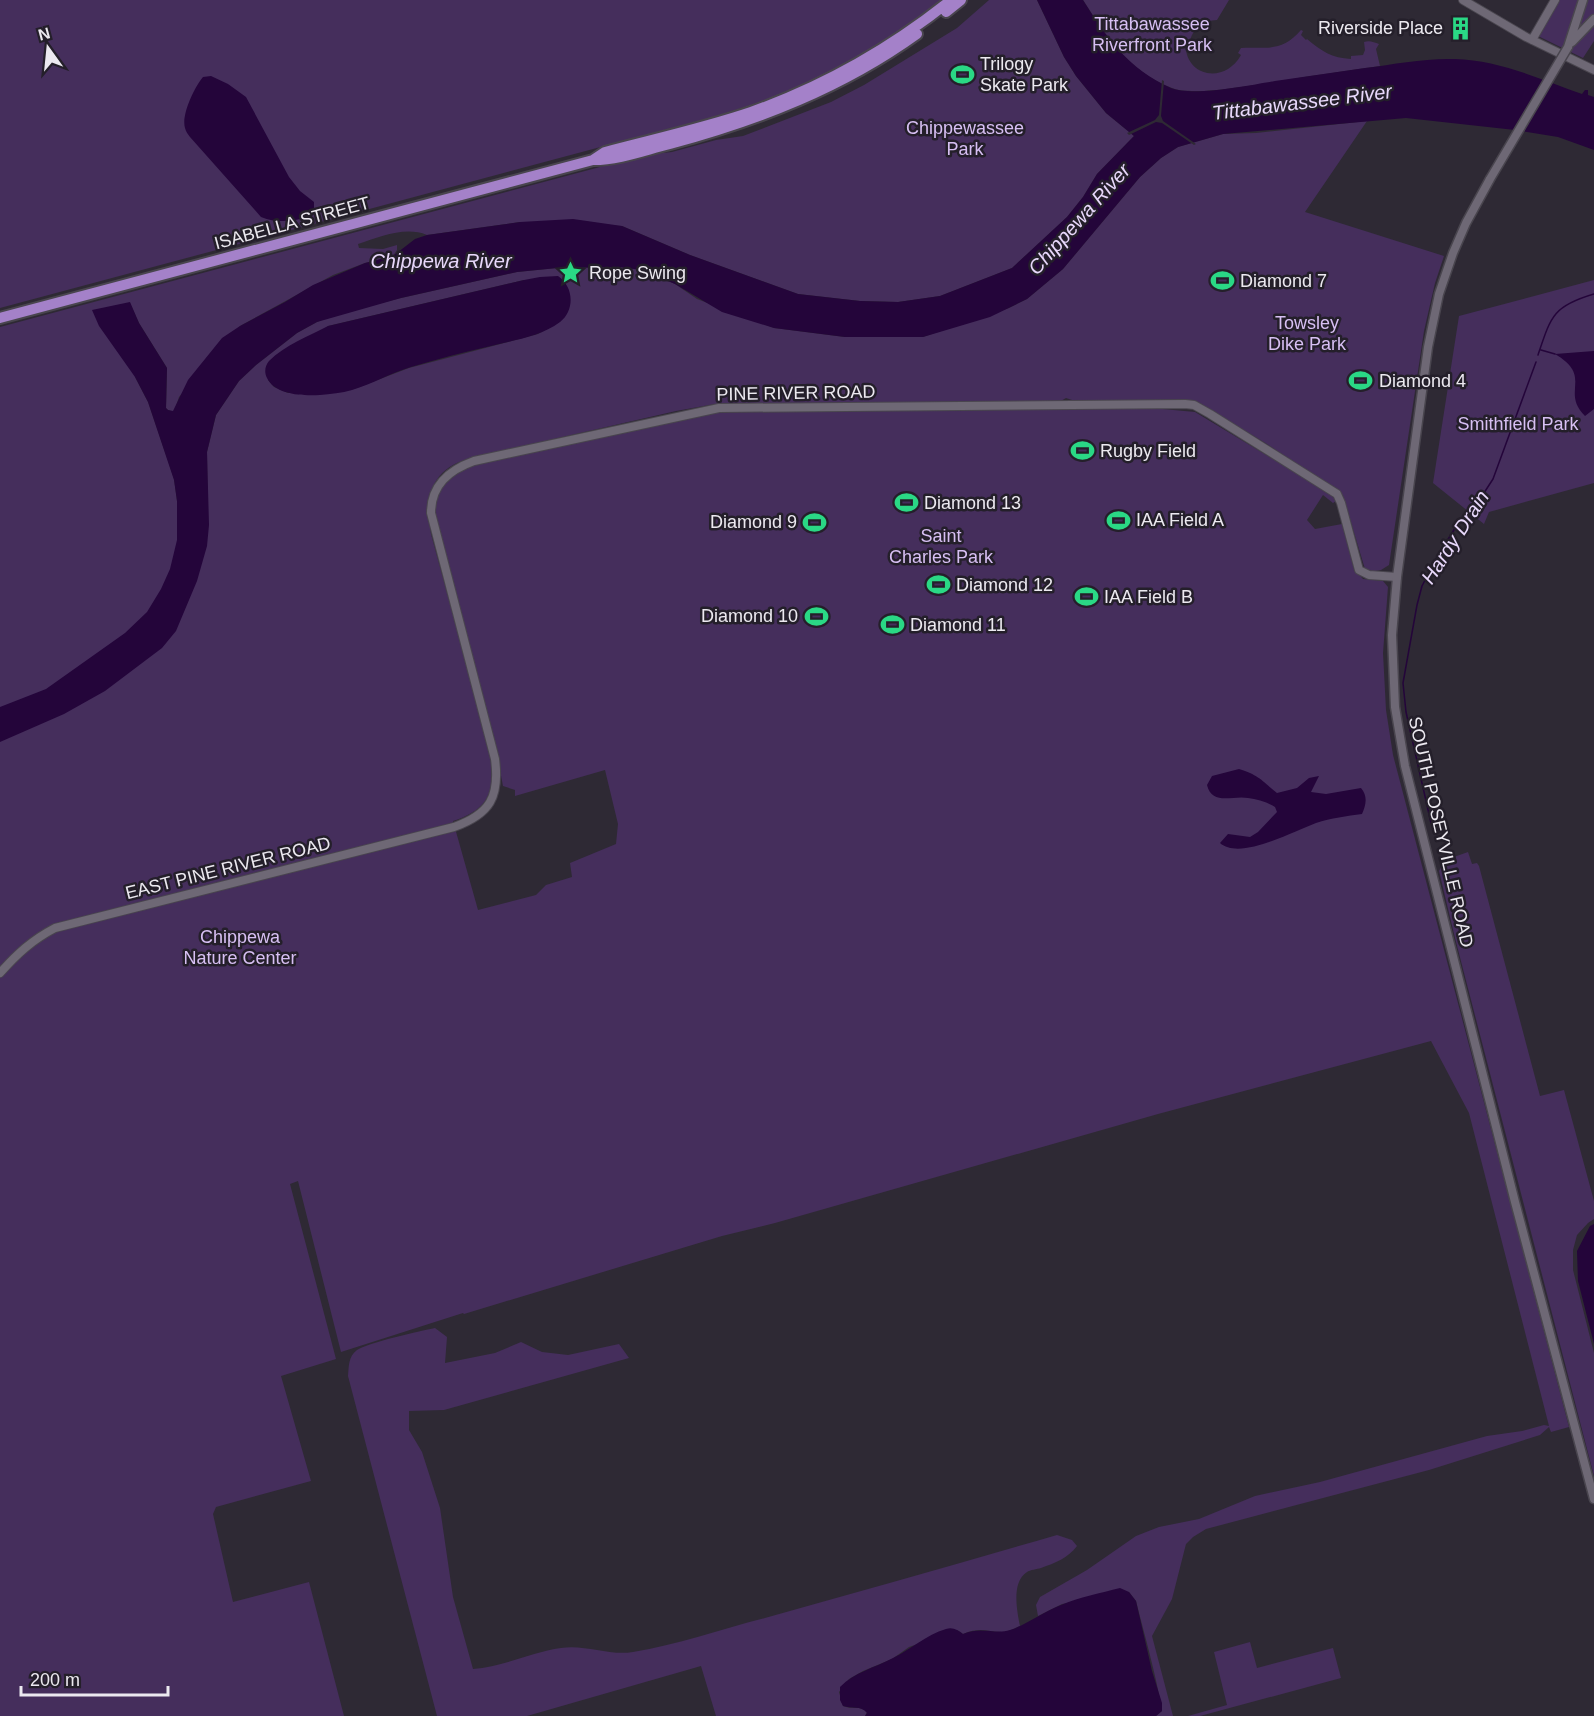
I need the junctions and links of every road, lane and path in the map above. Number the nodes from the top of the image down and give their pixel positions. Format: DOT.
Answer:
graph roads {
  1 [pos="951,0"];
  2 [pos="961,0"];
  3 [pos="1463,0"];
  4 [pos="1556,0"];
  5 [pos="1583,0"];
  6 [pos="1594,19"];
  7 [pos="1532,40"];
  8 [pos="1568,47"];
  9 [pos="1594,70"];
  10 [pos="593,160"];
  11 [pos="0,318"];
  12 [pos="1396,577"];
  13 [pos="477,817"];
  14 [pos="0,973"];
  15 [pos="1594,1499"];
  1 -- 10 [label="highway, ISABELLA STREET"];
  2 -- 10 [label="highway, ISABELLA STREET"];
  3 -- 7 [label="street"];
  4 -- 7 [label="street"];
  5 -- 8 [label="main road"];
  6 -- 8 [label="main road"];
  7 -- 9 [label="street"];
  8 -- 12 [label="main road, SOUTH POSEYVILLE ROAD, bridge"];
  10 -- 11 [label="highway, ISABELLA STREET"];
  12 -- 13 [label="street, PINE RIVER ROAD"];
  12 -- 15 [label="main road, SOUTH POSEYVILLE ROAD"];
  13 -- 14 [label="street, EAST PINE RIVER ROAD"];
}
